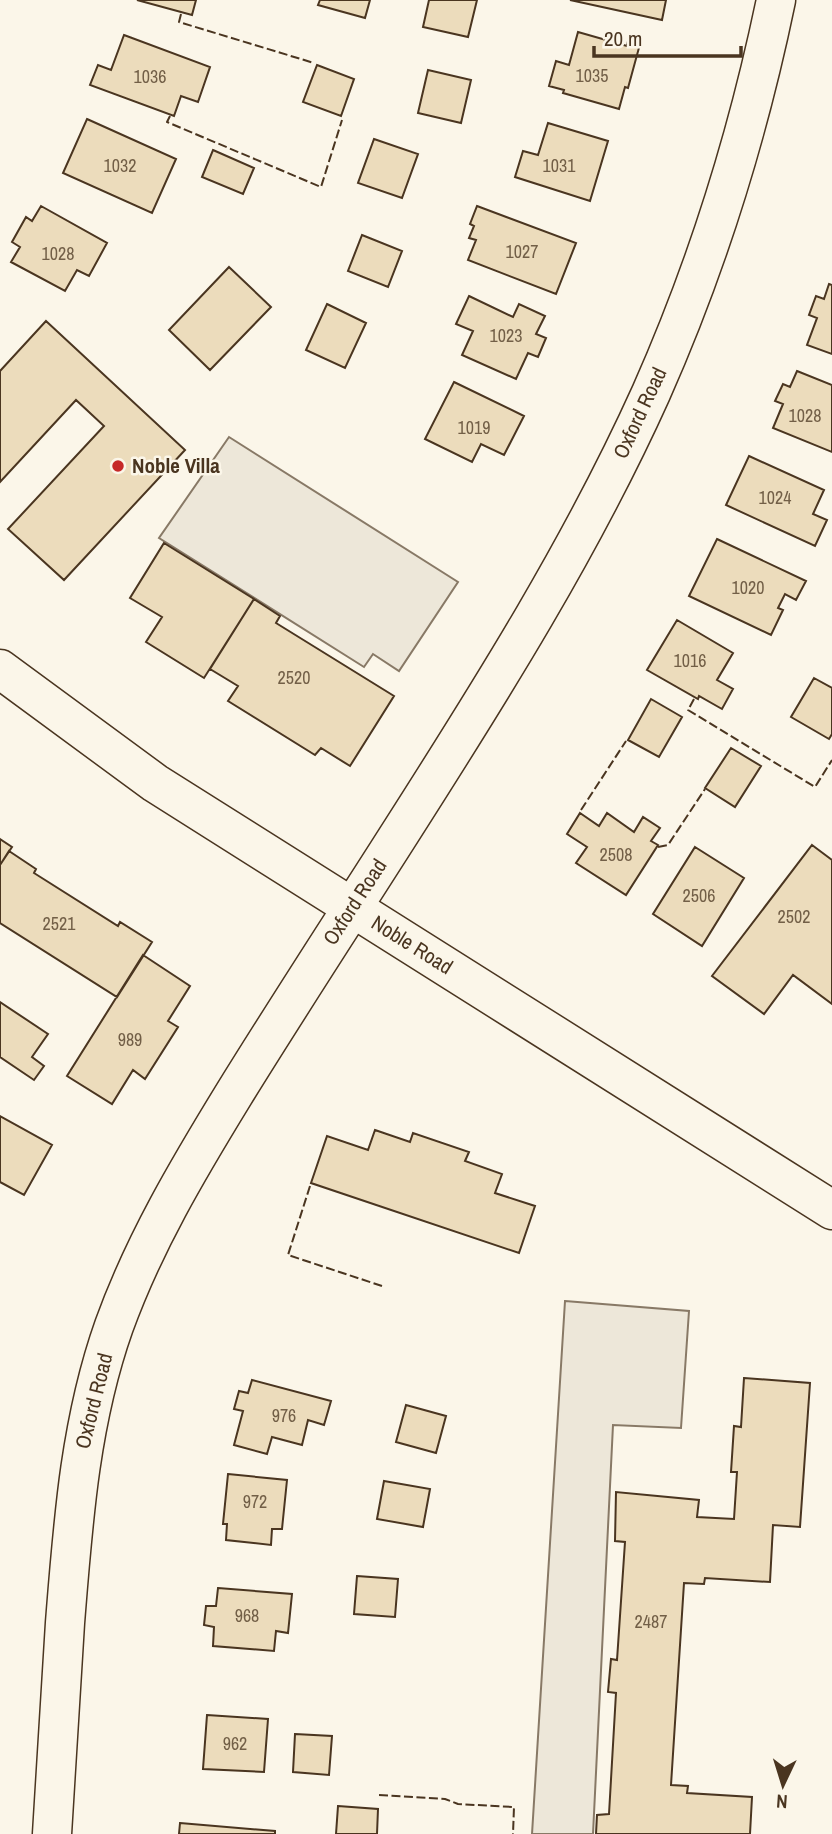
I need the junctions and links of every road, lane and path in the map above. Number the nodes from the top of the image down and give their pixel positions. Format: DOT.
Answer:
graph roads {
  1 [pos="776,0"];
  2 [pos="0,669"];
  3 [pos="351,907"];
  4 [pos="832,1210"];
  5 [pos="52,1834"];
  1 -- 3 [label="street, Oxford Road"];
  2 -- 3 [label="street, Noble Road"];
  3 -- 4 [label="street, Noble Road"];
  3 -- 5 [label="street, Oxford Road"];
}
